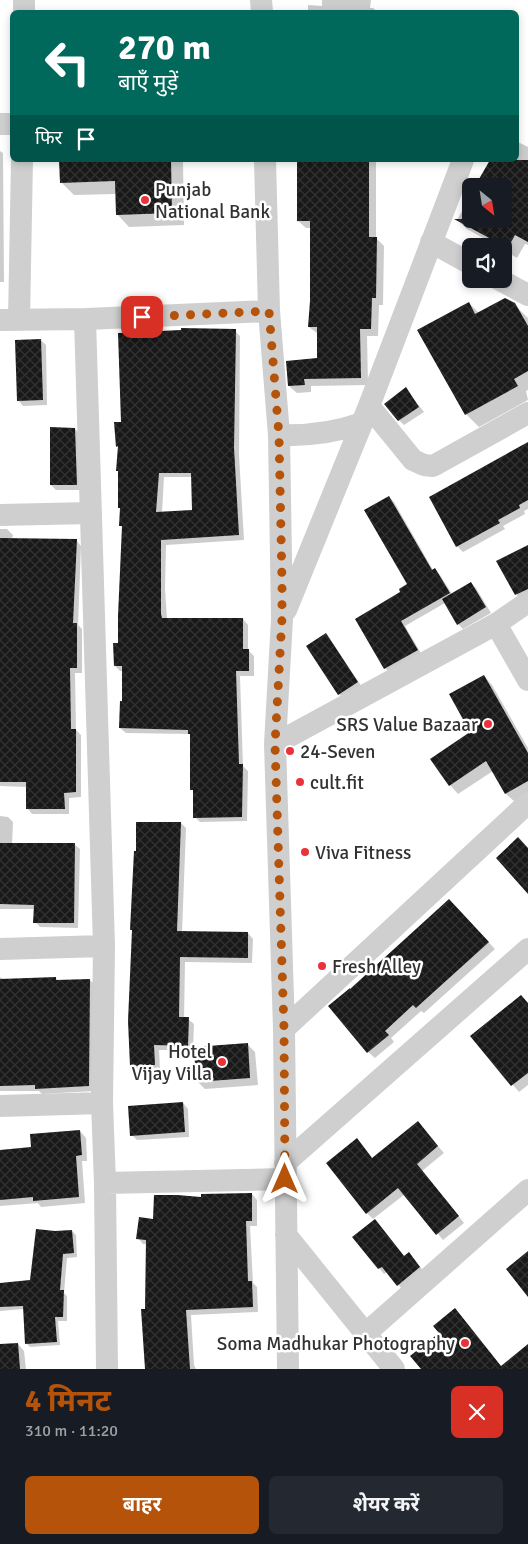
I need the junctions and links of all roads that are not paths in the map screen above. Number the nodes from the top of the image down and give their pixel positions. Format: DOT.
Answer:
graph roads {
  1 [pos="22,162"];
  2 [pos="265,162"];
  3 [pos="462,162"];
  4 [pos="431,242"];
  5 [pos="462,259"];
  6 [pos="512,286"];
  7 [pos="528,295"];
  8 [pos="269,311"];
  9 [pos="85,319"];
  10 [pos="10,320"];
  11 [pos="528,413"];
  12 [pos="366,415"];
  13 [pos="279,436"];
  14 [pos="91,514"];
  15 [pos="0,515"];
  16 [pos="528,602"];
  17 [pos="282,618"];
  18 [pos="496,624"];
  19 [pos="528,680"];
  20 [pos="275,744"];
  21 [pos="528,803"];
  22 [pos="104,946"];
  23 [pos="0,949"];
  24 [pos="528,949"];
  25 [pos="284,1029"];
  26 [pos="102,1103"];
  27 [pos="0,1106"];
  28 [pos="285,1171"];
  29 [pos="106,1183"];
  30 [pos="528,1190"];
  31 [pos="286,1235"];
  32 [pos="365,1334"];
  33 [pos="107,1369"];
  34 [pos="288,1369"];
  35 [pos="394,1369"];
  1 -- 10 [label="street"];
  2 -- 8 [label="street"];
  3 -- 4 [label="street"];
  4 -- 5 [label="street"];
  4 -- 12 [label="street"];
  6 -- 7 [label="street"];
  8 -- 9 [label="street"];
  8 -- 13 [label="street"];
  9 -- 10 [label="street"];
  9 -- 14 [label="street"];
  11 -- 12 [label="street"];
  12 -- 13 [label="street"];
  12 -- 17 [label="street"];
  13 -- 17 [label="street"];
  14 -- 15 [label="street"];
  14 -- 22 [label="street"];
  16 -- 18 [label="street"];
  17 -- 20 [label="street"];
  18 -- 19 [label="street"];
  18 -- 20 [label="street"];
  20 -- 25 [label="street"];
  21 -- 25 [label="street"];
  22 -- 23 [label="street"];
  22 -- 26 [label="street"];
  24 -- 28 [label="street"];
  25 -- 28 [label="street"];
  26 -- 27 [label="street"];
  26 -- 29 [label="street"];
  28 -- 29 [label="street"];
  28 -- 31 [label="street"];
  29 -- 33 [label="street"];
  30 -- 32 [label="street"];
  31 -- 32 [label="street"];
  31 -- 34 [label="street"];
  32 -- 35 [label="street"];
}
